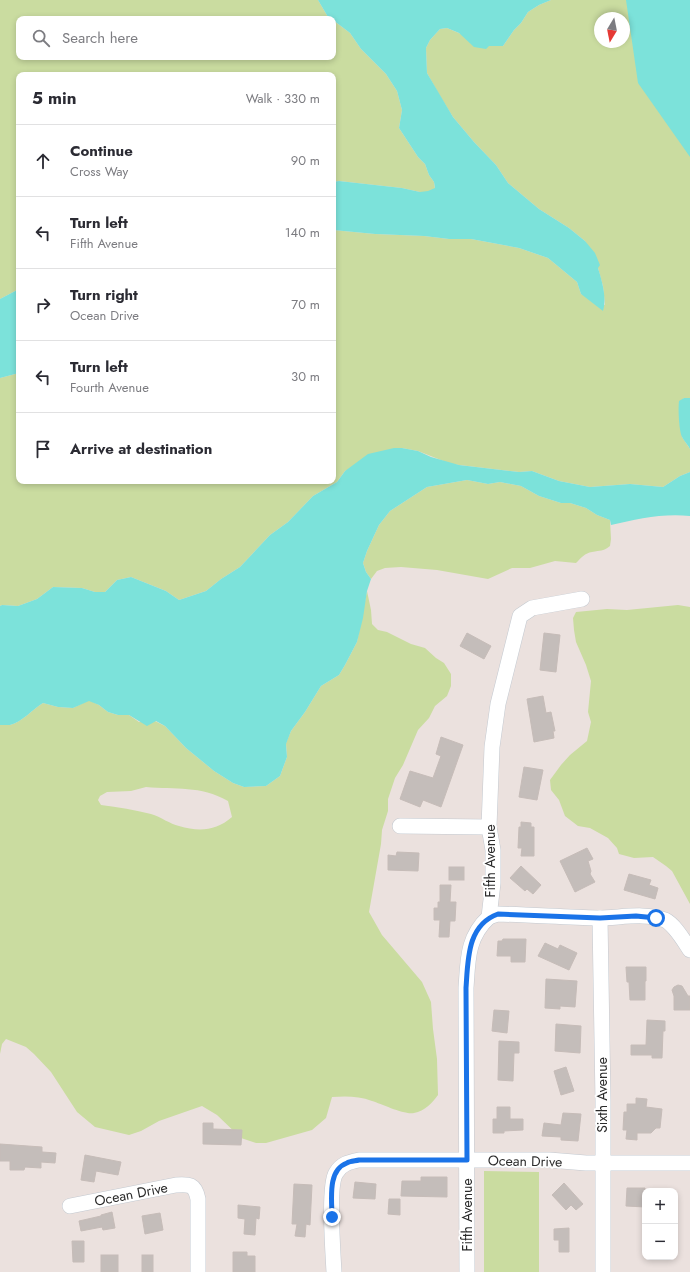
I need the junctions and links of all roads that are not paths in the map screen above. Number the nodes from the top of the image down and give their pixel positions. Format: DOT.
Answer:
graph roads {
  1 [pos="582,599"];
  2 [pos="400,826"];
  3 [pos="490,827"];
  4 [pos="489,917"];
  5 [pos="600,918"];
  6 [pos="690,950"];
  7 [pos="467,1160"];
  8 [pos="602,1163"];
  9 [pos="690,1163"];
  10 [pos="70,1206"];
  11 [pos="198,1272"];
  12 [pos="334,1272"];
  13 [pos="467,1272"];
  14 [pos="603,1272"];
  1 -- 3 [label="street, Fifth Avenue"];
  2 -- 3 [label="street"];
  3 -- 4 [label="street, Fifth Avenue"];
  4 -- 5 [label="street"];
  4 -- 7 [label="street, Fifth Avenue"];
  5 -- 6 [label="street"];
  5 -- 8 [label="street, Sixth Avenue"];
  7 -- 8 [label="street, Ocean Drive"];
  7 -- 12 [label="street, Ocean Drive"];
  7 -- 13 [label="street, Fifth Avenue"];
  8 -- 9 [label="street, Ocean Drive"];
  8 -- 14 [label="street, Sixth Avenue"];
  10 -- 11 [label="street, Ocean Drive"];
}
